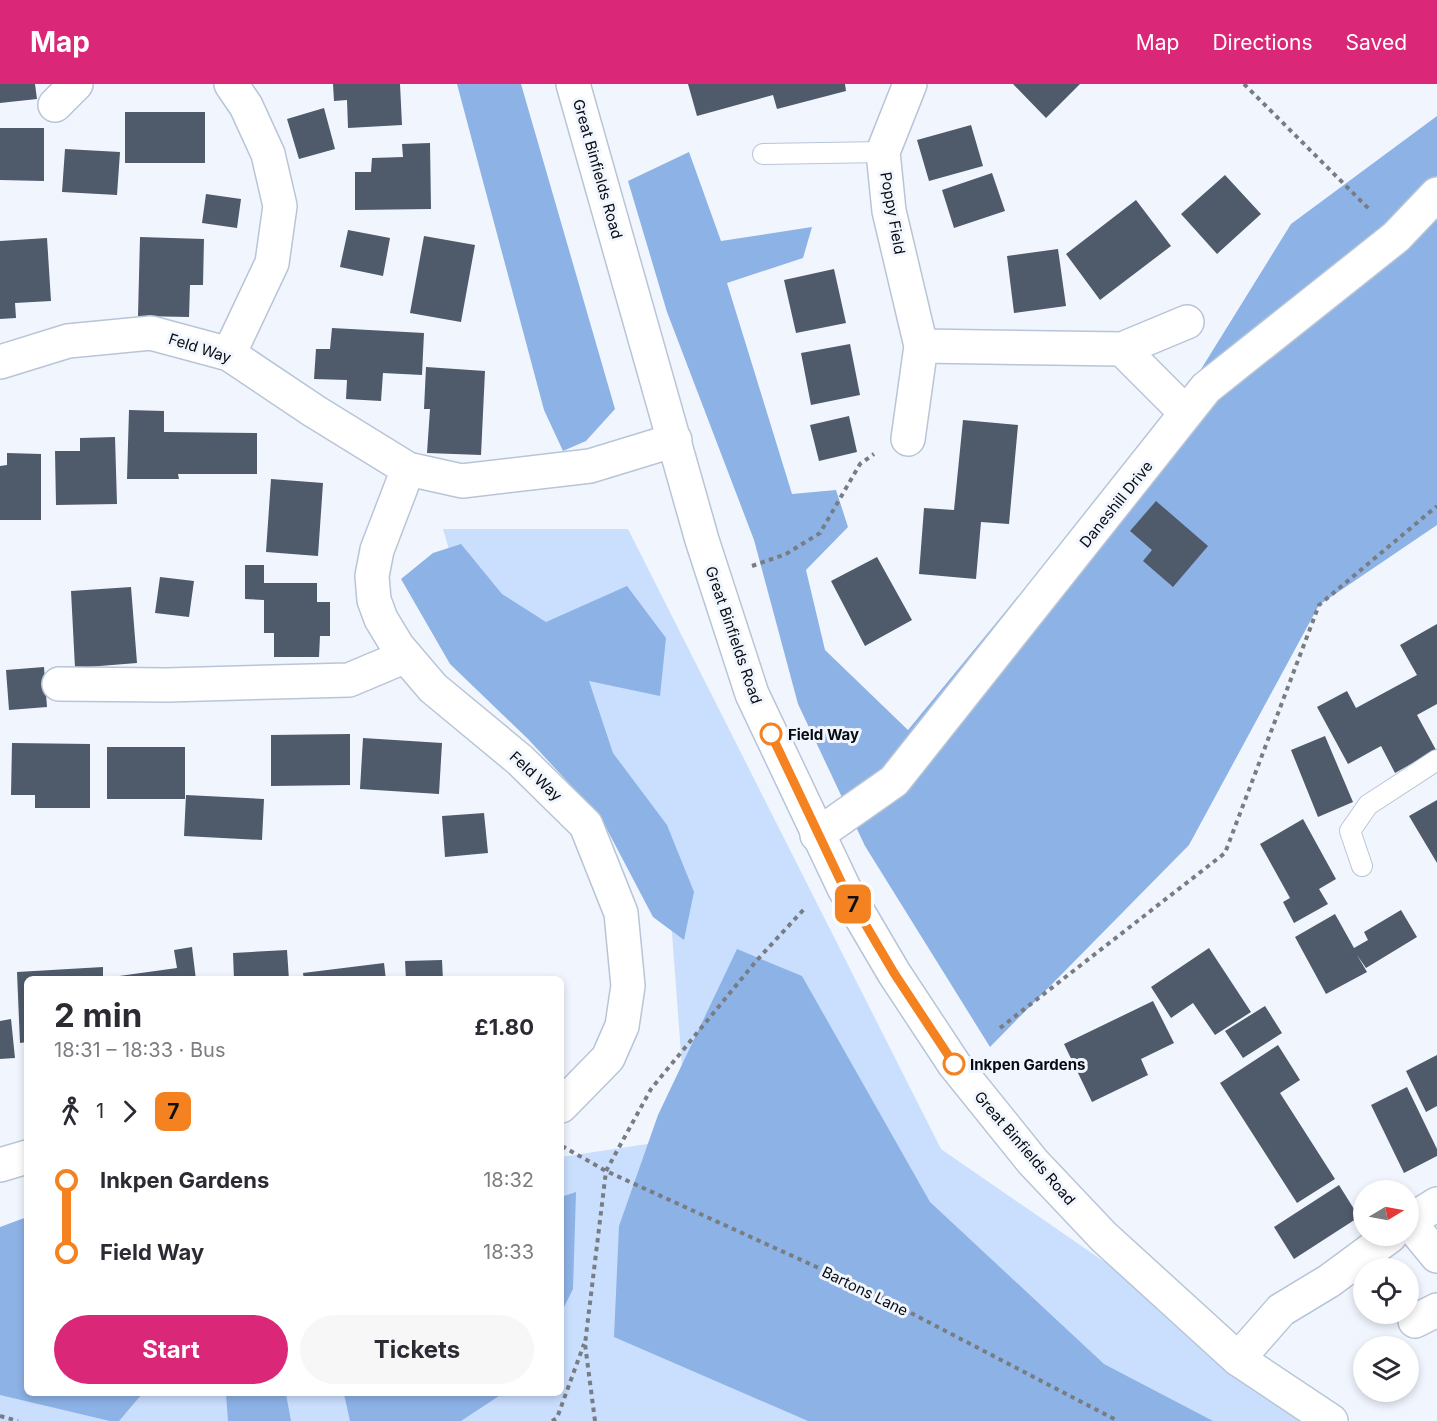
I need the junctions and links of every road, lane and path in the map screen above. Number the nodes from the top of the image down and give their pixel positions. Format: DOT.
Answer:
graph roads {
  1 [pos="231,84"];
  2 [pos="573,84"];
  3 [pos="910,84"];
  4 [pos="1245,84"];
  5 [pos="883,152"];
  6 [pos="762,154"];
  7 [pos="1437,194"];
  8 [pos="1396,237"];
  9 [pos="1186,322"];
  10 [pos="921,346"];
  11 [pos="1122,349"];
  12 [pos="229,354"];
  13 [pos="0,362"];
  14 [pos="1175,402"];
  15 [pos="908,439"];
  16 [pos="675,440"];
  17 [pos="408,469"];
  18 [pos="1437,506"];
  19 [pos="743,570"];
  20 [pos="406,656"];
  21 [pos="59,684"];
  22 [pos="1437,760"];
  23 [pos="817,835"];
  24 [pos="1362,866"];
  25 [pos="806,907"];
  26 [pos="1000,1028"];
  27 [pos="564,1103"];
  28 [pos="564,1147"];
  29 [pos="24,1158"];
  30 [pos="0,1165"];
  31 [pos="606,1171"];
  32 [pos="1437,1204"];
  33 [pos="1419,1216"];
  34 [pos="1419,1234"];
  35 [pos="1376,1246"];
  36 [pos="1437,1256"];
  37 [pos="585,1344"];
  38 [pos="1238,1359"];
  39 [pos="0,1416"];
  40 [pos="18,1421"];
  41 [pos="552,1421"];
  42 [pos="595,1421"];
  43 [pos="1118,1421"];
  44 [pos="1331,1421"];
  1 -- 12 [label="street"];
  2 -- 16 [label="street, Great Binfields Road"];
  3 -- 5 [label="street, Poppy Field"];
  4 -- 8 [label="path"];
  5 -- 6 [label="lane"];
  5 -- 10 [label="street, Poppy Field"];
  7 -- 8 [label="street, Daneshill Drive"];
  8 -- 23 [label="street, Daneshill Drive"];
  9 -- 11 [label="street"];
  10 -- 11 [label="street"];
  10 -- 15 [label="street, Poppy Field"];
  11 -- 14 [label="street"];
  12 -- 13 [label="street, Feld Way"];
  12 -- 17 [label="street, Feld Way"];
  15 -- 19 [label="path"];
  16 -- 17 [label="street, Feld Way"];
  16 -- 23 [label="street, Great Binfields Road"];
  17 -- 20 [label="street, Feld Way"];
  18 -- 26 [label="path"];
  20 -- 21 [label="street"];
  20 -- 27 [label="street, Feld Way"];
  22 -- 24 [label="lane"];
  23 -- 38 [label="street, Great Binfields Road"];
  25 -- 31 [label="path"];
  28 -- 31 [label="path, Bartons Lane"];
  29 -- 30 [label="street"];
  31 -- 37 [label="path"];
  31 -- 43 [label="path, Bartons Lane"];
  32 -- 33 [label="street"];
  34 -- 36 [label="street"];
  35 -- 38 [label="street"];
  37 -- 41 [label="path"];
  37 -- 42 [label="path"];
  38 -- 44 [label="street, Great Binfields Road"];
  39 -- 40 [label="path"];
}
